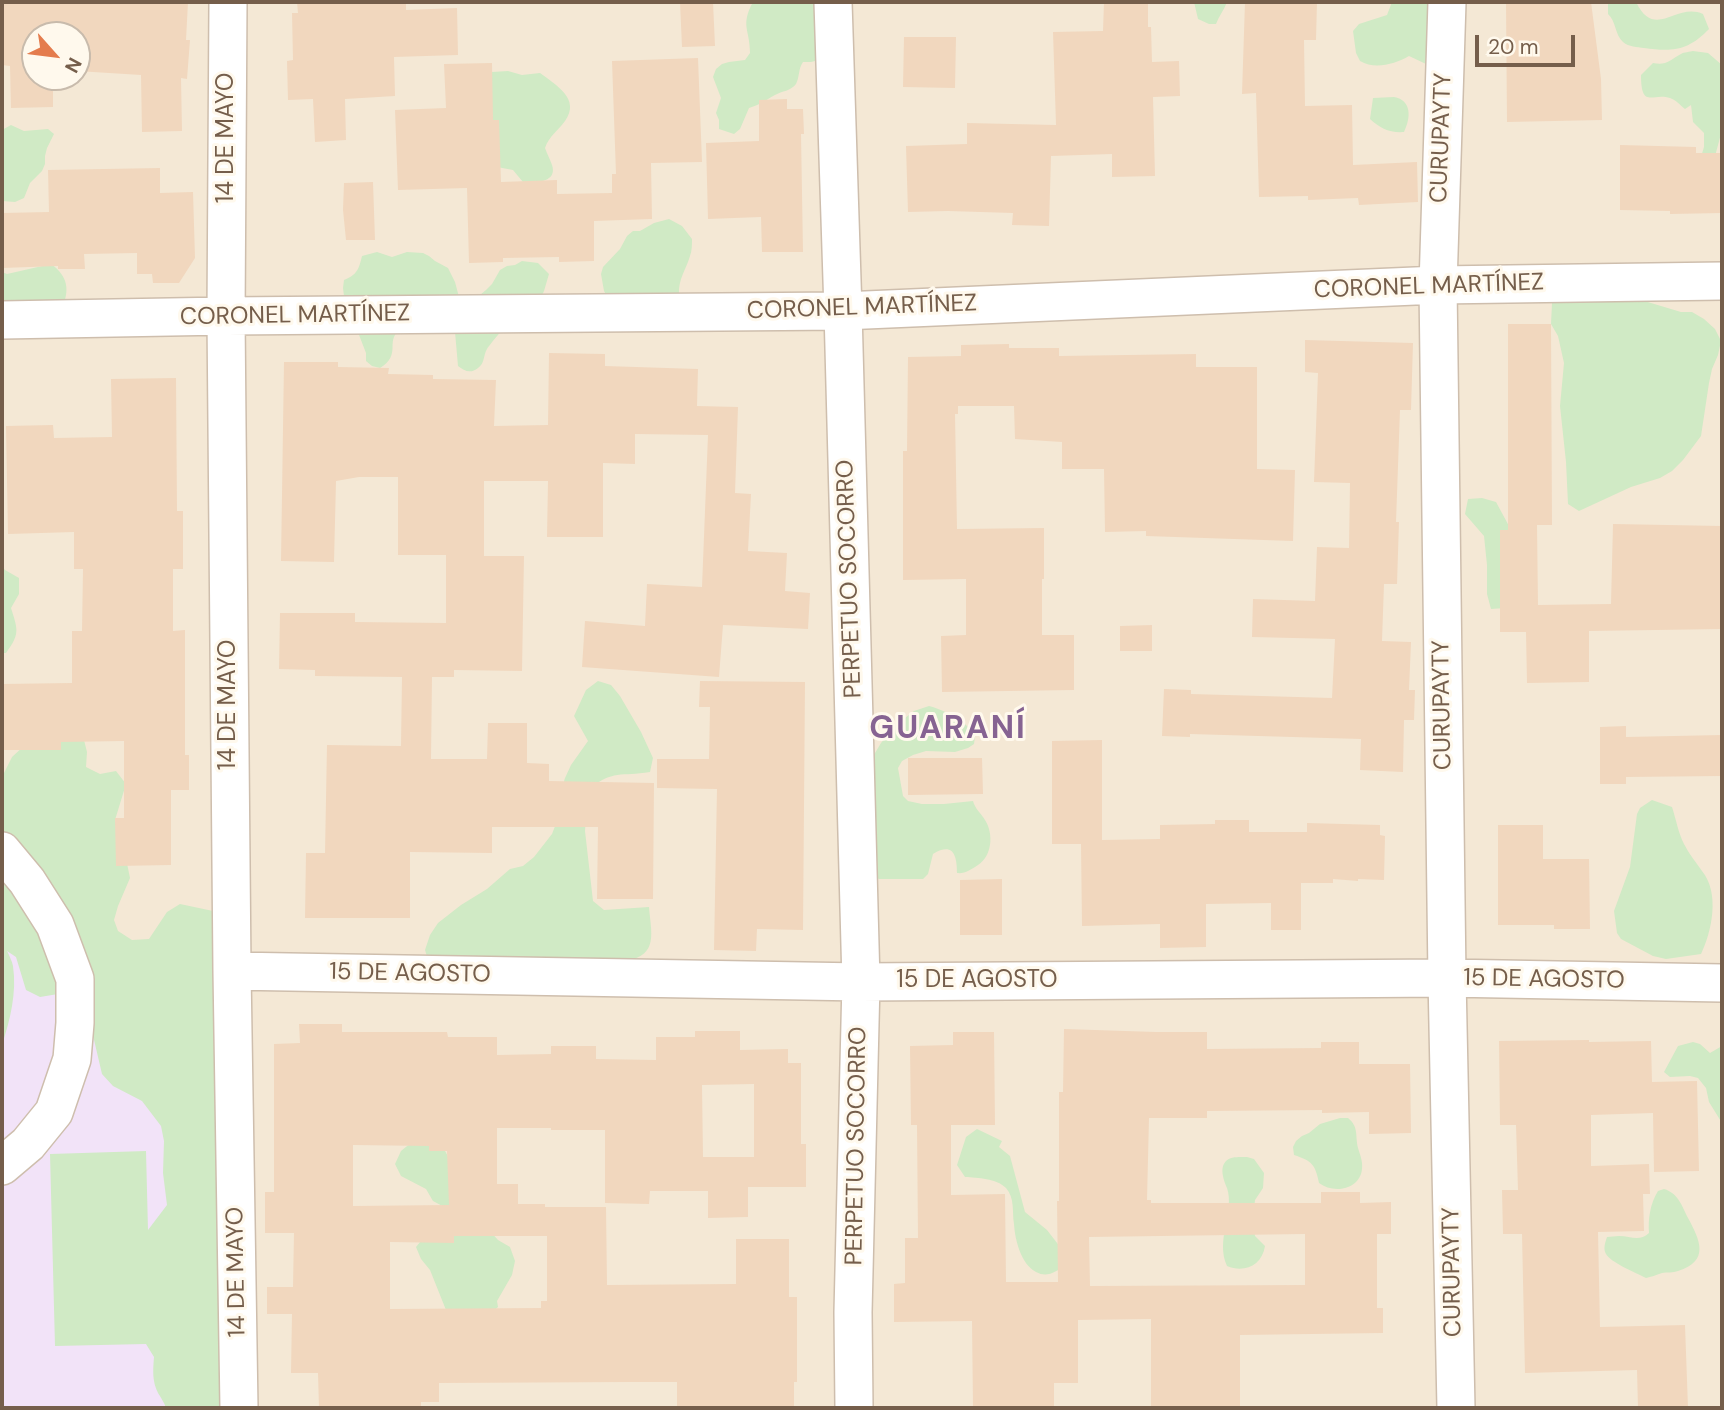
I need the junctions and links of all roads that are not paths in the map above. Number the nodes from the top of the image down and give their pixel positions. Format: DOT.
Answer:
graph roads {
  1 [pos="228,2"];
  2 [pos="833,2"];
  3 [pos="1447,2"];
  4 [pos="1722,281"];
  5 [pos="1438,285"];
  6 [pos="843,311"];
  7 [pos="226,316"];
  8 [pos="2,320"];
  9 [pos="2,851"];
  10 [pos="232,971"];
  11 [pos="1447,978"];
  12 [pos="860,982"];
  13 [pos="1722,983"];
  14 [pos="2,1166"];
  15 [pos="239,1408"];
  16 [pos="854,1408"];
  17 [pos="1456,1408"];
  1 -- 7 [label="street, 14 DE MAYO"];
  2 -- 6 [label="street, PERPETUO SOCORRO"];
  3 -- 5 [label="street, CURUPAYTY"];
  4 -- 5 [label="street, CORONEL MARTÍNEZ"];
  5 -- 6 [label="street, CORONEL MARTÍNEZ"];
  5 -- 11 [label="street, CURUPAYTY"];
  6 -- 7 [label="street, CORONEL MARTÍNEZ"];
  6 -- 12 [label="street, PERPETUO SOCORRO"];
  7 -- 8 [label="street, CORONEL MARTÍNEZ"];
  7 -- 10 [label="street, 14 DE MAYO"];
  9 -- 14 [label="street"];
  10 -- 12 [label="street, 15 DE AGOSTO"];
  10 -- 15 [label="street, 14 DE MAYO"];
  11 -- 12 [label="street, 15 DE AGOSTO"];
  11 -- 13 [label="street, 15 DE AGOSTO"];
  11 -- 17 [label="street, CURUPAYTY"];
  12 -- 16 [label="street, PERPETUO SOCORRO"];
}
